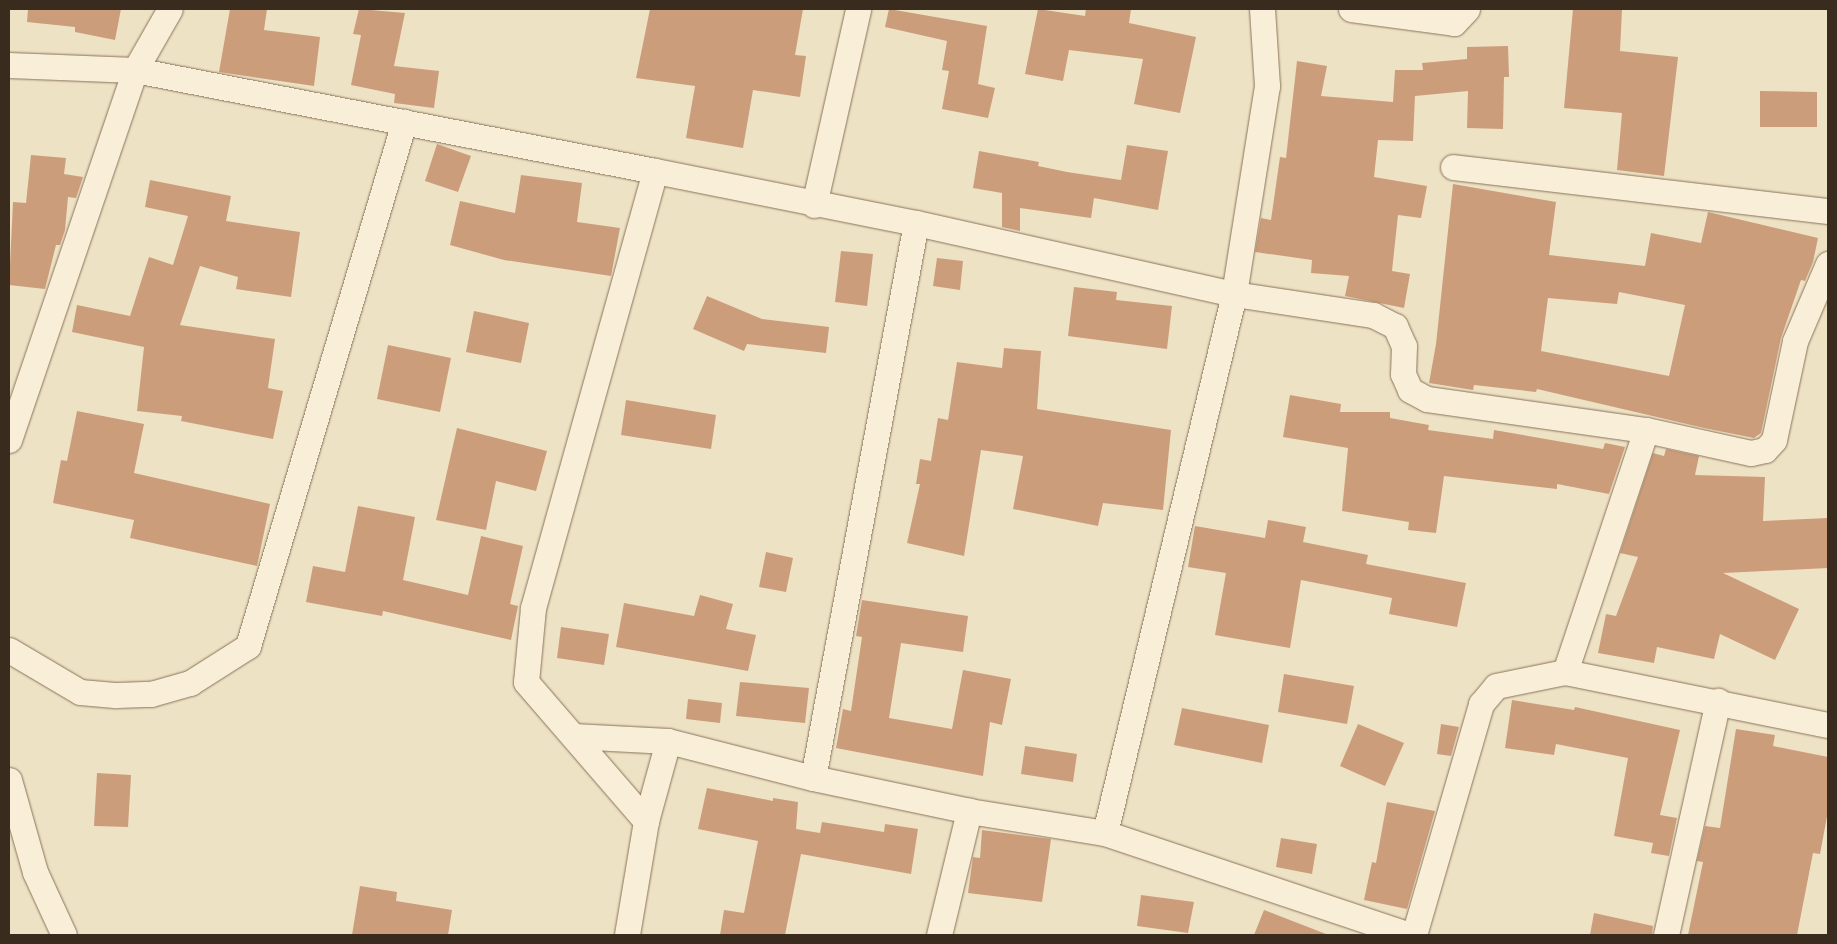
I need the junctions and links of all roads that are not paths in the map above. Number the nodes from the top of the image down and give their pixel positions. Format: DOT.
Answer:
graph roads {
  1 [pos="170,9"];
  2 [pos="858,9"];
  3 [pos="1262,9"];
  4 [pos="1351,9"];
  5 [pos="1467,9"];
  6 [pos="9,65"];
  7 [pos="135,70"];
  8 [pos="404,122"];
  9 [pos="1453,167"];
  10 [pos="655,171"];
  11 [pos="814,205"];
  12 [pos="1828,211"];
  13 [pos="916,223"];
  14 [pos="1828,264"];
  15 [pos="1234,294"];
  16 [pos="1646,430"];
  17 [pos="9,440"];
  18 [pos="9,650"];
  19 [pos="1565,672"];
  20 [pos="1718,701"];
  21 [pos="1828,725"];
  22 [pos="573,736"];
  23 [pos="668,741"];
  24 [pos="813,778"];
  25 [pos="9,780"];
  26 [pos="969,811"];
  27 [pos="646,821"];
  28 [pos="1106,833"];
  29 [pos="64,935"];
  30 [pos="627,935"];
  31 [pos="939,935"];
  32 [pos="1410,935"];
  33 [pos="1414,935"];
  34 [pos="1666,935"];
  1 -- 7 [label="street"];
  2 -- 11 [label="street"];
  3 -- 15 [label="street"];
  4 -- 5 [label="street"];
  6 -- 7 [label="street"];
  7 -- 8 [label="street"];
  7 -- 17 [label="street"];
  8 -- 10 [label="street"];
  8 -- 18 [label="street"];
  9 -- 12 [label="street"];
  10 -- 11 [label="street"];
  10 -- 22 [label="street"];
  11 -- 13 [label="street"];
  13 -- 15 [label="street"];
  13 -- 24 [label="street"];
  14 -- 16 [label="street"];
  15 -- 16 [label="street"];
  15 -- 28 [label="street"];
  16 -- 19 [label="street"];
  19 -- 20 [label="street"];
  19 -- 33 [label="street"];
  20 -- 21 [label="street"];
  20 -- 34 [label="street"];
  22 -- 23 [label="street"];
  22 -- 27 [label="street"];
  23 -- 24 [label="street"];
  23 -- 27 [label="street"];
  24 -- 26 [label="street"];
  25 -- 29 [label="street"];
  26 -- 28 [label="street"];
  26 -- 31 [label="street"];
  27 -- 30 [label="street"];
  28 -- 32 [label="street"];
}
